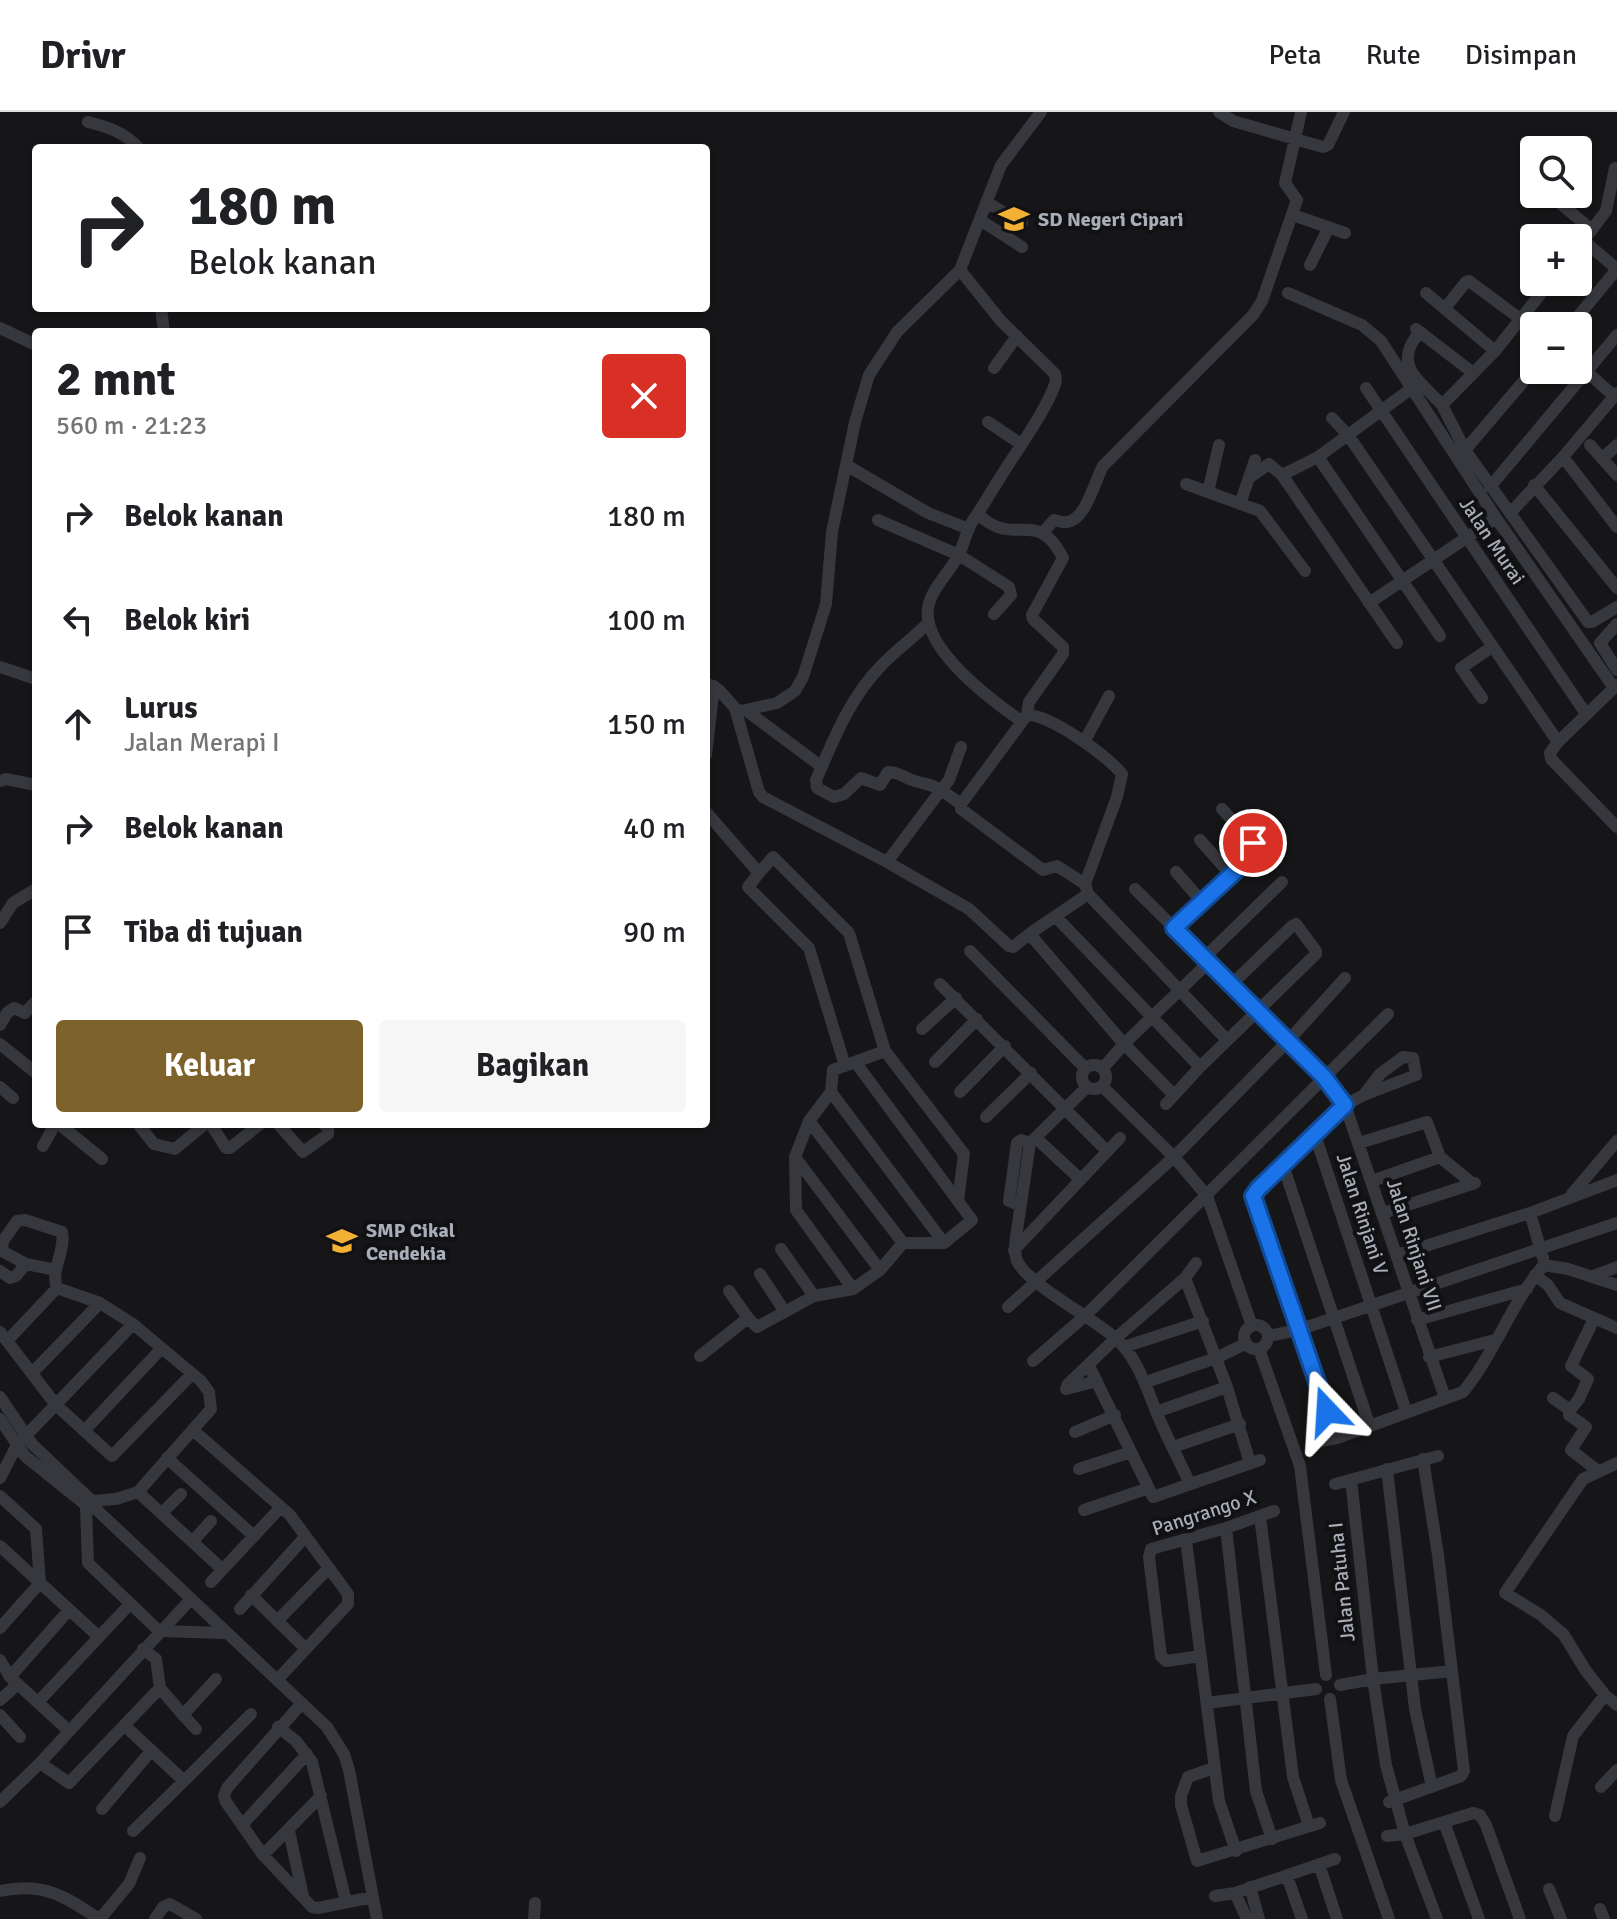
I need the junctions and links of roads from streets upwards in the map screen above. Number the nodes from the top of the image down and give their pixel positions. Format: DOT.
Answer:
graph roads {
  1 [pos="1041,112"];
  2 [pos="1219,112"];
  3 [pos="1301,112"];
  4 [pos="1344,112"];
  5 [pos="88,122"];
  6 [pos="1295,140"];
  7 [pos="134,144"];
  8 [pos="1615,168"];
  9 [pos="986,202"];
  10 [pos="1566,208"];
  11 [pos="1293,215"];
  12 [pos="980,220"];
  13 [pos="1022,223"];
  14 [pos="1585,224"];
  15 [pos="1329,227"];
  16 [pos="1592,230"];
  17 [pos="1345,233"];
  18 [pos="1022,247"];
  19 [pos="1592,252"];
  20 [pos="1310,265"];
  21 [pos="1617,269"];
  22 [pos="960,270"];
  23 [pos="1288,293"];
  24 [pos="1426,293"];
  25 [pos="1445,308"];
  26 [pos="1582,312"];
  27 [pos="1520,317"];
  28 [pos="1520,319"];
  29 [pos="0,328"];
  30 [pos="1617,335"];
  31 [pos="1017,336"];
  32 [pos="32,343"];
  33 [pos="1495,351"];
  34 [pos="1592,359"];
  35 [pos="994,368"];
  36 [pos="1472,372"];
  37 [pos="1592,376"];
  38 [pos="1521,384"];
  39 [pos="1570,384"];
  40 [pos="1366,388"];
  41 [pos="1412,388"];
  42 [pos="1616,394"];
  43 [pos="1442,405"];
  44 [pos="1381,409"];
  45 [pos="1332,418"];
  46 [pos="988,422"];
  47 [pos="1348,435"];
  48 [pos="1021,444"];
  49 [pos="1219,445"];
  50 [pos="1590,445"];
  51 [pos="1617,445"];
  52 [pos="1465,450"];
  53 [pos="1318,457"];
  54 [pos="1563,457"];
  55 [pos="1602,459"];
  56 [pos="1255,460"];
  57 [pos="846,465"];
  58 [pos="1282,475"];
  59 [pos="1617,475"];
  60 [pos="1249,481"];
  61 [pos="1186,484"];
  62 [pos="1534,485"];
  63 [pos="1490,487"];
  64 [pos="1208,492"];
  65 [pos="1240,504"];
  66 [pos="1260,511"];
  67 [pos="1510,513"];
  68 [pos="979,515"];
  69 [pos="1496,518"];
  70 [pos="878,520"];
  71 [pos="1617,527"];
  72 [pos="969,529"];
  73 [pos="1043,532"];
  74 [pos="1465,538"];
  75 [pos="959,555"];
  76 [pos="1432,559"];
  77 [pos="1305,571"];
  78 [pos="1403,579"];
  79 [pos="1617,588"];
  80 [pos="1369,603"];
  81 [pos="1617,607"];
  82 [pos="994,614"];
  83 [pos="927,624"];
  84 [pos="1617,624"];
  85 [pos="1440,636"];
  86 [pos="1397,643"];
  87 [pos="1492,647"];
  88 [pos="0,667"];
  89 [pos="1617,670"];
  90 [pos="32,678"];
  91 [pos="710,685"];
  92 [pos="1616,686"];
  93 [pos="1109,696"];
  94 [pos="1482,698"];
  95 [pos="741,710"];
  96 [pos="1586,714"];
  97 [pos="1024,718"];
  98 [pos="1084,742"];
  99 [pos="1558,742"];
  100 [pos="961,747"];
  101 [pos="822,767"];
  102 [pos="0,781"];
  103 [pos="32,785"];
  104 [pos="941,790"];
  105 [pos="961,804"];
  106 [pos="1222,809"];
  107 [pos="710,817"];
  108 [pos="1617,827"];
  109 [pos="1200,840"];
  110 [pos="887,862"];
  111 [pos="1176,872"];
  112 [pos="759,873"];
  113 [pos="1232,876"];
  114 [pos="1282,882"];
  115 [pos="1087,889"];
  116 [pos="1135,889"];
  117 [pos="32,894"];
  118 [pos="0,895"];
  119 [pos="13,903"];
  120 [pos="1203,903"];
  121 [pos="1056,917"];
  122 [pos="0,923"];
  123 [pos="1174,928"];
  124 [pos="1032,932"];
  125 [pos="970,951"];
  126 [pos="1206,961"];
  127 [pos="1345,978"];
  128 [pos="940,984"];
  129 [pos="1231,985"];
  130 [pos="1180,991"];
  131 [pos="956,998"];
  132 [pos="32,1005"];
  133 [pos="1256,1013"];
  134 [pos="1388,1014"];
  135 [pos="1152,1016"];
  136 [pos="977,1019"];
  137 [pos="925,1022"];
  138 [pos="0,1025"];
  139 [pos="1227,1040"];
  140 [pos="1287,1042"];
  141 [pos="0,1044"];
  142 [pos="1124,1044"];
  143 [pos="1005,1046"];
  144 [pos="885,1051"];
  145 [pos="935,1062"];
  146 [pos="850,1064"];
  147 [pos="1200,1067"];
  148 [pos="1085,1068"];
  149 [pos="1103,1068"];
  150 [pos="32,1070"];
  151 [pos="1031,1073"];
  152 [pos="1324,1077"];
  153 [pos="1102,1086"];
  154 [pos="0,1087"];
  155 [pos="1087,1087"];
  156 [pos="831,1092"];
  157 [pos="960,1092"];
  158 [pos="1364,1095"];
  159 [pos="13,1098"];
  160 [pos="1345,1105"];
  161 [pos="1063,1110"];
  162 [pos="986,1117"];
  163 [pos="809,1121"];
  164 [pos="54,1128"];
  165 [pos="62,1128"];
  166 [pos="144,1128"];
  167 [pos="200,1128"];
  168 [pos="214,1128"];
  169 [pos="255,1128"];
  170 [pos="282,1128"];
  171 [pos="327,1128"];
  172 [pos="1315,1135"];
  173 [pos="1120,1138"];
  174 [pos="1033,1140"];
  175 [pos="1617,1141"];
  176 [pos="1359,1143"];
  177 [pos="43,1146"];
  178 [pos="1107,1151"];
  179 [pos="795,1157"];
  180 [pos="1174,1157"];
  181 [pos="1440,1157"];
  182 [pos="102,1159"];
  183 [pos="1064,1163"];
  184 [pos="1283,1165"];
  185 [pos="1080,1179"];
  186 [pos="1617,1180"];
  187 [pos="1372,1181"];
  188 [pos="1065,1195"];
  189 [pos="1207,1196"];
  190 [pos="1569,1196"];
  191 [pos="958,1201"];
  192 [pos="1383,1213"];
  193 [pos="1530,1213"];
  194 [pos="1617,1223"];
  195 [pos="903,1243"];
  196 [pos="944,1243"];
  197 [pos="781,1249"];
  198 [pos="1014,1250"];
  199 [pos="1541,1250"];
  200 [pos="1397,1255"];
  201 [pos="1196,1263"];
  202 [pos="26,1264"];
  203 [pos="1617,1267"];
  204 [pos="56,1270"];
  205 [pos="880,1270"];
  206 [pos="1540,1270"];
  207 [pos="0,1271"];
  208 [pos="760,1274"];
  209 [pos="1593,1276"];
  210 [pos="1185,1278"];
  211 [pos="1036,1281"];
  212 [pos="1617,1285"];
  213 [pos="57,1288"];
  214 [pos="853,1289"];
  215 [pos="1527,1289"];
  216 [pos="729,1291"];
  217 [pos="1408,1292"];
  218 [pos="814,1296"];
  219 [pos="100,1303"];
  220 [pos="1371,1305"];
  221 [pos="1008,1307"];
  222 [pos="785,1312"];
  223 [pos="1086,1315"];
  224 [pos="748,1318"];
  225 [pos="1334,1318"];
  226 [pos="1594,1319"];
  227 [pos="1417,1320"];
  228 [pos="1203,1321"];
  229 [pos="133,1324"];
  230 [pos="1252,1326"];
  231 [pos="1617,1328"];
  232 [pos="1298,1330"];
  233 [pos="4,1336"];
  234 [pos="1268,1336"];
  235 [pos="1495,1340"];
  236 [pos="1120,1342"];
  237 [pos="1245,1344"];
  238 [pos="161,1349"];
  239 [pos="1259,1349"];
  240 [pos="700,1356"];
  241 [pos="1429,1357"];
  242 [pos="1216,1358"];
  243 [pos="1033,1361"];
  244 [pos="1089,1366"];
  245 [pos="32,1373"];
  246 [pos="191,1375"];
  247 [pos="1097,1381"];
  248 [pos="1146,1382"];
  249 [pos="1227,1387"];
  250 [pos="0,1397"];
  251 [pos="1445,1398"];
  252 [pos="1553,1398"];
  253 [pos="56,1405"];
  254 [pos="1570,1410"];
  255 [pos="1406,1411"];
  256 [pos="1156,1412"];
  257 [pos="1115,1415"];
  258 [pos="0,1419"];
  259 [pos="1240,1424"];
  260 [pos="1369,1424"];
  261 [pos="84,1431"];
  262 [pos="194,1431"];
  263 [pos="1075,1432"];
  264 [pos="1337,1438"];
  265 [pos="1321,1441"];
  266 [pos="22,1442"];
  267 [pos="1173,1447"];
  268 [pos="1131,1452"];
  269 [pos="1438,1456"];
  270 [pos="167,1458"];
  271 [pos="1423,1459"];
  272 [pos="1617,1463"];
  273 [pos="1079,1469"];
  274 [pos="1387,1469"];
  275 [pos="1598,1471"];
  276 [pos="0,1478"];
  277 [pos="1351,1480"];
  278 [pos="1190,1484"];
  279 [pos="1335,1484"];
  280 [pos="138,1492"];
  281 [pos="1150,1493"];
  282 [pos="181,1494"];
  283 [pos="0,1496"];
  284 [pos="92,1507"];
  285 [pos="281,1507"];
  286 [pos="1084,1510"];
  287 [pos="1274,1511"];
  288 [pos="162,1513"];
  289 [pos="1260,1516"];
  290 [pos="211,1521"];
  291 [pos="1226,1528"];
  292 [pos="254,1536"];
  293 [pos="305,1537"];
  294 [pos="1186,1540"];
  295 [pos="193,1541"];
  296 [pos="0,1546"];
  297 [pos="329,1568"];
  298 [pos="222,1569"];
  299 [pos="211,1582"];
  300 [pos="40,1583"];
  301 [pos="251,1595"];
  302 [pos="190,1600"];
  303 [pos="129,1605"];
  304 [pos="240,1609"];
  305 [pos="69,1610"];
  306 [pos="277,1621"];
  307 [pos="0,1628"];
  308 [pos="159,1631"];
  309 [pos="224,1633"];
  310 [pos="99,1637"];
  311 [pos="143,1649"];
  312 [pos="306,1649"];
  313 [pos="1201,1656"];
  314 [pos="0,1660"];
  315 [pos="1452,1671"];
  316 [pos="1326,1675"];
  317 [pos="1411,1675"];
  318 [pos="216,1679"];
  319 [pos="1373,1679"];
  320 [pos="14,1680"];
  321 [pos="277,1680"];
  322 [pos="1340,1685"];
  323 [pos="160,1688"];
  324 [pos="1316,1689"];
  325 [pos="1283,1695"];
  326 [pos="1605,1695"];
  327 [pos="1246,1699"];
  328 [pos="1330,1699"];
  329 [pos="0,1700"];
  330 [pos="39,1701"];
  331 [pos="302,1703"];
  332 [pos="1207,1703"];
  333 [pos="1617,1705"];
  334 [pos="251,1714"];
  335 [pos="0,1715"];
  336 [pos="183,1715"];
  337 [pos="125,1726"];
  338 [pos="278,1727"];
  339 [pos="196,1729"];
  340 [pos="68,1730"];
  341 [pos="20,1737"];
  342 [pos="151,1751"];
  343 [pos="307,1754"];
  344 [pos="40,1763"];
  345 [pos="1214,1768"];
  346 [pos="1617,1770"];
  347 [pos="184,1781"];
  348 [pos="1432,1787"];
  349 [pos="1601,1787"];
  350 [pos="321,1796"];
  351 [pos="1393,1800"];
  352 [pos="0,1802"];
  353 [pos="102,1809"];
  354 [pos="1555,1816"];
  355 [pos="1444,1822"];
  356 [pos="242,1825"];
  357 [pos="133,1831"];
  358 [pos="289,1831"];
  359 [pos="1405,1834"];
  360 [pos="1387,1836"];
  361 [pos="1272,1839"];
  362 [pos="1236,1851"];
  363 [pos="263,1855"];
  364 [pos="140,1858"];
  365 [pos="1335,1859"];
  366 [pos="1319,1864"];
  367 [pos="1287,1876"];
  368 [pos="1250,1887"];
  369 [pos="1549,1889"];
  370 [pos="0,1891"];
  371 [pos="1235,1893"];
  372 [pos="1215,1896"];
  373 [pos="373,1897"];
  374 [pos="304,1899"];
  375 [pos="346,1902"];
  376 [pos="535,1903"];
  377 [pos="100,1919"];
  378 [pos="155,1919"];
  379 [pos="196,1919"];
  380 [pos="377,1919"];
  381 [pos="534,1919"];
  382 [pos="1247,1919"];
  383 [pos="1259,1919"];
  384 [pos="1302,1919"];
  385 [pos="1337,1919"];
  386 [pos="1389,1919"];
  387 [pos="1437,1919"];
  388 [pos="1479,1919"];
  389 [pos="1520,1919"];
  390 [pos="1561,1919"];
  1 -- 9 [label="street"];
  2 -- 6 [label="street"];
  3 -- 6 [label="street"];
  4 -- 6 [label="street"];
  5 -- 7 [label="street"];
  6 -- 11 [label="street"];
  8 -- 16 [label="street"];
  9 -- 12 [label="street"];
  9 -- 13 [label="street"];
  10 -- 14 [label="street"];
  11 -- 15 [label="street"];
  11 -- 73 [label="street"];
  12 -- 18 [label="street"];
  12 -- 22 [label="street"];
  15 -- 17 [label="street"];
  15 -- 20 [label="street"];
  19 -- 21 [label="street"];
  21 -- 26 [label="street"];
  22 -- 31 [label="street"];
  22 -- 57 [label="street"];
  23 -- 41 [label="street"];
  24 -- 25 [label="street"];
  25 -- 27 [label="street"];
  25 -- 33 [label="street"];
  28 -- 33 [label="street"];
  29 -- 32 [label="street"];
  30 -- 34 [label="street"];
  31 -- 35 [label="street"];
  31 -- 48 [label="street"];
  33 -- 36 [label="street"];
  36 -- 43 [label="street"];
  36 -- 43 [label="street"];
  37 -- 42 [label="street"];
  38 -- 52 [label="street"];
  39 -- 63 [label="street"];
  40 -- 44 [label="street, Jalan Murai"];
  41 -- 44 [label="street"];
  41 -- 69 [label="street"];
  42 -- 54 [label="street"];
  43 -- 52 [label="street"];
  44 -- 47 [label="street"];
  44 -- 74 [label="street, Jalan Murai"];
  45 -- 47 [label="street"];
  46 -- 48 [label="street"];
  47 -- 53 [label="street"];
  47 -- 76 [label="street"];
  48 -- 68 [label="street"];
  49 -- 64 [label="street"];
  50 -- 55 [label="street"];
  51 -- 55 [label="street"];
  52 -- 63 [label="street"];
  53 -- 58 [label="street"];
  53 -- 78 [label="street"];
  54 -- 62 [label="street"];
  54 -- 71 [label="street"];
  55 -- 59 [label="street"];
  56 -- 60 [label="street"];
  57 -- 72 [label="street"];
  57 -- 95 [label="street"];
  58 -- 60 [label="street"];
  58 -- 80 [label="street"];
  60 -- 65 [label="street"];
  60 -- 66 [label="street"];
  61 -- 64 [label="street"];
  62 -- 67 [label="street"];
  62 -- 79 [label="street"];
  63 -- 67 [label="street"];
  64 -- 65 [label="street"];
  65 -- 66 [label="street"];
  66 -- 77 [label="street"];
  67 -- 81 [label="street"];
  68 -- 72 [label="street"];
  68 -- 73 [label="street"];
  69 -- 74 [label="street"];
  69 -- 92 [label="street"];
  70 -- 75 [label="street"];
  72 -- 75 [label="street"];
  73 -- 97 [label="street"];
  74 -- 76 [label="street"];
  74 -- 96 [label="street, Jalan Murai"];
  75 -- 82 [label="street"];
  75 -- 83 [label="street"];
  76 -- 78 [label="street"];
  76 -- 87 [label="street"];
  78 -- 80 [label="street"];
  78 -- 85 [label="street"];
  80 -- 86 [label="street"];
  83 -- 97 [label="street"];
  83 -- 101 [label="street"];
  84 -- 89 [label="street"];
  87 -- 94 [label="street"];
  87 -- 99 [label="street"];
  88 -- 90 [label="street"];
  91 -- 95 [label="street"];
  92 -- 96 [label="street"];
  93 -- 98 [label="street"];
  95 -- 101 [label="street"];
  95 -- 110 [label="street"];
  96 -- 99 [label="street"];
  97 -- 98 [label="street"];
  97 -- 105 [label="street"];
  98 -- 115 [label="street"];
  99 -- 108 [label="street"];
  100 -- 104 [label="street"];
  101 -- 104 [label="street"];
  102 -- 103 [label="street"];
  104 -- 105 [label="street"];
  104 -- 110 [label="street"];
  105 -- 115 [label="street"];
  106 -- 113 [label="street"];
  107 -- 112 [label="street"];
  109 -- 113 [label="street"];
  110 -- 124 [label="street"];
  111 -- 120 [label="street"];
  112 -- 144 [label="street"];
  112 -- 146 [label="street"];
  113 -- 120 [label="street"];
  114 -- 126 [label="street"];
  115 -- 121 [label="street"];
  115 -- 130 [label="street"];
  116 -- 123 [label="street, Jalan Rinjani VII"];
  117 -- 119 [label="street"];
  118 -- 119 [label="street"];
  119 -- 122 [label="street"];
  120 -- 123 [label="street"];
  121 -- 124 [label="street"];
  121 -- 135 [label="street"];
  123 -- 126 [label="street, Jalan Rinjani VII"];
  124 -- 142 [label="street"];
  125 -- 148 [label="street"];
  126 -- 129 [label="street, Jalan Rinjani VII"];
  126 -- 130 [label="street"];
  127 -- 140 [label="street"];
  128 -- 131 [label="street"];
  129 -- 133 [label="street, Jalan Rinjani VII"];
  129 -- 133 [label="street"];
  130 -- 135 [label="street"];
  130 -- 139 [label="street"];
  131 -- 136 [label="street"];
  131 -- 137 [label="street"];
  132 -- 138 [label="street"];
  133 -- 139 [label="street"];
  133 -- 140 [label="street, Jalan Rinjani VII"];
  134 -- 152 [label="street"];
  135 -- 142 [label="street"];
  135 -- 147 [label="street"];
  136 -- 143 [label="street"];
  136 -- 145 [label="street"];
  139 -- 147 [label="street"];
  140 -- 152 [label="street, Jalan Rinjani VII"];
  140 -- 180 [label="street"];
  141 -- 150 [label="street"];
  142 -- 147 [label="street"];
  142 -- 149 [label="street"];
  143 -- 151 [label="street"];
  143 -- 157 [label="street"];
  144 -- 146 [label="street"];
  144 -- 191 [label="street"];
  146 -- 156 [label="street"];
  146 -- 191 [label="street"];
  148 -- 149 [label="street"];
  148 -- 155 [label="street"];
  149 -- 153 [label="street"];
  151 -- 161 [label="street"];
  151 -- 162 [label="street"];
  152 -- 160 [label="street, Jalan Rinjani VII"];
  152 -- 189 [label="street"];
  153 -- 155 [label="street"];
  153 -- 180 [label="street"];
  154 -- 159 [label="street"];
  155 -- 161 [label="street"];
  156 -- 163 [label="street"];
  156 -- 196 [label="street"];
  158 -- 160 [label="street"];
  160 -- 172 [label="street"];
  160 -- 176 [label="street, Jalan Rinjani VII"];
  161 -- 174 [label="street"];
  161 -- 178 [label="street"];
  163 -- 179 [label="street"];
  163 -- 195 [label="street"];
  164 -- 177 [label="street"];
  165 -- 182 [label="street"];
  166 -- 167 [label="street"];
  168 -- 169 [label="street"];
  170 -- 171 [label="street"];
  172 -- 184 [label="street"];
  172 -- 220 [label="street, Jalan Rinjani V"];
  173 -- 178 [label="street"];
  174 -- 183 [label="street"];
  174 -- 198 [label="street"];
  175 -- 190 [label="street"];
  176 -- 181 [label="street"];
  176 -- 187 [label="street, Jalan Rinjani VII"];
  178 -- 185 [label="street"];
  179 -- 205 [label="street"];
  179 -- 214 [label="street"];
  180 -- 189 [label="street"];
  180 -- 211 [label="street"];
  181 -- 187 [label="street"];
  181 -- 192 [label="street"];
  183 -- 185 [label="street"];
  183 -- 188 [label="street"];
  184 -- 225 [label="street"];
  184 -- 232 [label="street"];
  185 -- 188 [label="street"];
  186 -- 190 [label="street"];
  187 -- 192 [label="street, Jalan Rinjani VII"];
  188 -- 198 [label="street"];
  189 -- 223 [label="street"];
  189 -- 230 [label="street"];
  190 -- 193 [label="street"];
  191 -- 196 [label="street"];
  192 -- 200 [label="street, Jalan Rinjani VII"];
  193 -- 199 [label="street"];
  193 -- 200 [label="street"];
  194 -- 199 [label="street"];
  195 -- 196 [label="street"];
  195 -- 205 [label="street"];
  197 -- 218 [label="street"];
  198 -- 211 [label="street"];
  199 -- 206 [label="street"];
  199 -- 217 [label="street"];
  200 -- 217 [label="street, Jalan Rinjani VII"];
  201 -- 210 [label="street"];
  202 -- 204 [label="street"];
  202 -- 204 [label="street"];
  202 -- 207 [label="street"];
  203 -- 209 [label="street"];
  204 -- 213 [label="street"];
  205 -- 214 [label="street"];
  206 -- 209 [label="street"];
  206 -- 215 [label="street"];
  206 -- 226 [label="street"];
  208 -- 222 [label="street"];
  209 -- 212 [label="street"];
  210 -- 228 [label="street"];
  210 -- 236 [label="street"];
  211 -- 221 [label="street"];
  211 -- 223 [label="street"];
  213 -- 219 [label="street"];
  213 -- 233 [label="street"];
  214 -- 218 [label="street"];
  215 -- 227 [label="street"];
  215 -- 235 [label="street"];
  216 -- 224 [label="street"];
  217 -- 220 [label="street"];
  217 -- 227 [label="street, Jalan Rinjani VII"];
  218 -- 222 [label="street"];
  219 -- 229 [label="street"];
  219 -- 245 [label="street"];
  220 -- 225 [label="street"];
  220 -- 255 [label="street, Jalan Rinjani V"];
  222 -- 224 [label="street"];
  223 -- 236 [label="street"];
  223 -- 243 [label="street"];
  224 -- 240 [label="street"];
  225 -- 232 [label="street"];
  225 -- 260 [label="street"];
  226 -- 231 [label="street"];
  226 -- 254 [label="street"];
  227 -- 241 [label="street, Jalan Rinjani VII"];
  228 -- 236 [label="street"];
  228 -- 242 [label="street"];
  229 -- 238 [label="street"];
  229 -- 253 [label="street"];
  230 -- 234 [label="street"];
  230 -- 237 [label="street"];
  232 -- 234 [label="street"];
  232 -- 264 [label="street"];
  233 -- 245 [label="street"];
  234 -- 239 [label="street"];
  235 -- 241 [label="street"];
  235 -- 251 [label="street"];
  236 -- 244 [label="street"];
  236 -- 248 [label="street"];
  237 -- 239 [label="street"];
  237 -- 242 [label="street"];
  238 -- 246 [label="street"];
  238 -- 261 [label="street"];
  239 -- 316 [label="street"];
  241 -- 251 [label="street, Jalan Rinjani VII"];
  242 -- 248 [label="street"];
  242 -- 249 [label="street"];
  244 -- 247 [label="street"];
  244 -- 247 [label="street"];
  245 -- 253 [label="street"];
  246 -- 261 [label="street"];
  246 -- 262 [label="street"];
  247 -- 257 [label="street"];
  248 -- 256 [label="street"];
  249 -- 256 [label="street"];
  249 -- 259 [label="street"];
  250 -- 266 [label="street"];
  251 -- 255 [label="street"];
  252 -- 254 [label="street"];
  253 -- 261 [label="street"];
  253 -- 266 [label="street"];
  254 -- 275 [label="street"];
  255 -- 260 [label="street"];
  256 -- 267 [label="street"];
  257 -- 263 [label="street"];
  257 -- 268 [label="street"];
  258 -- 266 [label="street"];
  259 -- 267 [label="street"];
  259 -- 278 [label="street"];
  260 -- 264 [label="street"];
  262 -- 270 [label="street"];
  262 -- 285 [label="street"];
  264 -- 265 [label="street"];
  266 -- 276 [label="street"];
  266 -- 284 [label="street"];
  267 -- 278 [label="street"];
  268 -- 273 [label="street"];
  268 -- 281 [label="street"];
  269 -- 271 [label="street"];
  270 -- 280 [label="street"];
  270 -- 292 [label="street"];
  271 -- 274 [label="street"];
  271 -- 315 [label="street"];
  272 -- 275 [label="street"];
  274 -- 277 [label="street"];
  274 -- 317 [label="street"];
  275 -- 326 [label="street"];
  277 -- 279 [label="street"];
  277 -- 319 [label="street, Jalan Patuha I"];
  278 -- 281 [label="street"];
  280 -- 284 [label="street"];
  280 -- 288 [label="street"];
  281 -- 286 [label="street"];
  282 -- 288 [label="street"];
  283 -- 300 [label="street"];
  284 -- 302 [label="street"];
  284 -- 303 [label="street"];
  285 -- 292 [label="street"];
  285 -- 293 [label="street"];
  287 -- 289 [label="street, Pangrango X"];
  288 -- 295 [label="street"];
  289 -- 291 [label="street, Pangrango X"];
  289 -- 325 [label="street"];
  290 -- 295 [label="street"];
  291 -- 294 [label="street, Pangrango X"];
  291 -- 327 [label="street"];
  292 -- 298 [label="street"];
  293 -- 297 [label="street"];
  293 -- 301 [label="street"];
  294 -- 313 [label="street"];
  294 -- 313 [label="street, Pangrango X"];
  295 -- 298 [label="street"];
  296 -- 300 [label="street"];
  297 -- 306 [label="street"];
  297 -- 312 [label="street"];
  298 -- 299 [label="street"];
  300 -- 305 [label="street"];
  300 -- 307 [label="street"];
  301 -- 304 [label="street"];
  301 -- 306 [label="street"];
  302 -- 308 [label="street"];
  302 -- 309 [label="street"];
  303 -- 308 [label="street"];
  303 -- 310 [label="street"];
  305 -- 310 [label="street"];
  305 -- 320 [label="street"];
  306 -- 312 [label="street"];
  308 -- 309 [label="street"];
  308 -- 311 [label="street"];
  309 -- 321 [label="street"];
  310 -- 330 [label="street"];
  311 -- 323 [label="street"];
  311 -- 340 [label="street"];
  312 -- 321 [label="street"];
  313 -- 332 [label="street"];
  314 -- 320 [label="street"];
  315 -- 317 [label="street"];
  315 -- 348 [label="street"];
  316 -- 322 [label="street"];
  316 -- 324 [label="street"];
  317 -- 319 [label="street"];
  317 -- 348 [label="street"];
  318 -- 336 [label="street"];
  319 -- 322 [label="street"];
  319 -- 351 [label="street, Jalan Patuha I"];
  320 -- 329 [label="street"];
  320 -- 330 [label="street"];
  321 -- 331 [label="street"];
  322 -- 328 [label="street"];
  323 -- 336 [label="street"];
  323 -- 337 [label="street"];
  324 -- 325 [label="street"];
  324 -- 328 [label="street"];
  325 -- 327 [label="street"];
  325 -- 361 [label="street"];
  326 -- 333 [label="street"];
  326 -- 354 [label="street"];
  327 -- 332 [label="street"];
  327 -- 361 [label="street"];
  328 -- 386 [label="street"];
  330 -- 340 [label="street"];
  331 -- 338 [label="street"];
  331 -- 373 [label="street"];
  332 -- 345 [label="street"];
  334 -- 347 [label="street"];
  335 -- 341 [label="street"];
  336 -- 339 [label="street"];
  337 -- 342 [label="street"];
  337 -- 344 [label="street"];
  338 -- 343 [label="street"];
  338 -- 356 [label="street"];
  340 -- 344 [label="street"];
  342 -- 347 [label="street"];
  342 -- 353 [label="street"];
  343 -- 350 [label="street"];
  343 -- 356 [label="street"];
  344 -- 352 [label="street"];
  345 -- 362 [label="street"];
  345 -- 362 [label="street"];
  346 -- 349 [label="street"];
  347 -- 357 [label="street"];
  348 -- 351 [label="street"];
  350 -- 358 [label="street"];
  350 -- 375 [label="street"];
  351 -- 359 [label="street, Jalan Patuha I"];
  355 -- 359 [label="street"];
  355 -- 388 [label="street"];
  355 -- 389 [label="street"];
  356 -- 363 [label="street"];
  358 -- 363 [label="street"];
  358 -- 374 [label="street"];
  359 -- 360 [label="street"];
  359 -- 387 [label="street, Jalan Patuha I"];
  361 -- 362 [label="street"];
  363 -- 374 [label="street"];
  364 -- 377 [label="street"];
  365 -- 366 [label="street"];
  366 -- 367 [label="street"];
  366 -- 385 [label="street"];
  367 -- 368 [label="street"];
  367 -- 384 [label="street"];
  368 -- 371 [label="street"];
  368 -- 383 [label="street"];
  369 -- 390 [label="street"];
  370 -- 377 [label="street"];
  371 -- 372 [label="street"];
  371 -- 382 [label="street"];
  373 -- 375 [label="street"];
  373 -- 380 [label="street"];
  374 -- 375 [label="street"];
  376 -- 381 [label="street"];
  378 -- 379 [label="street"];
}
